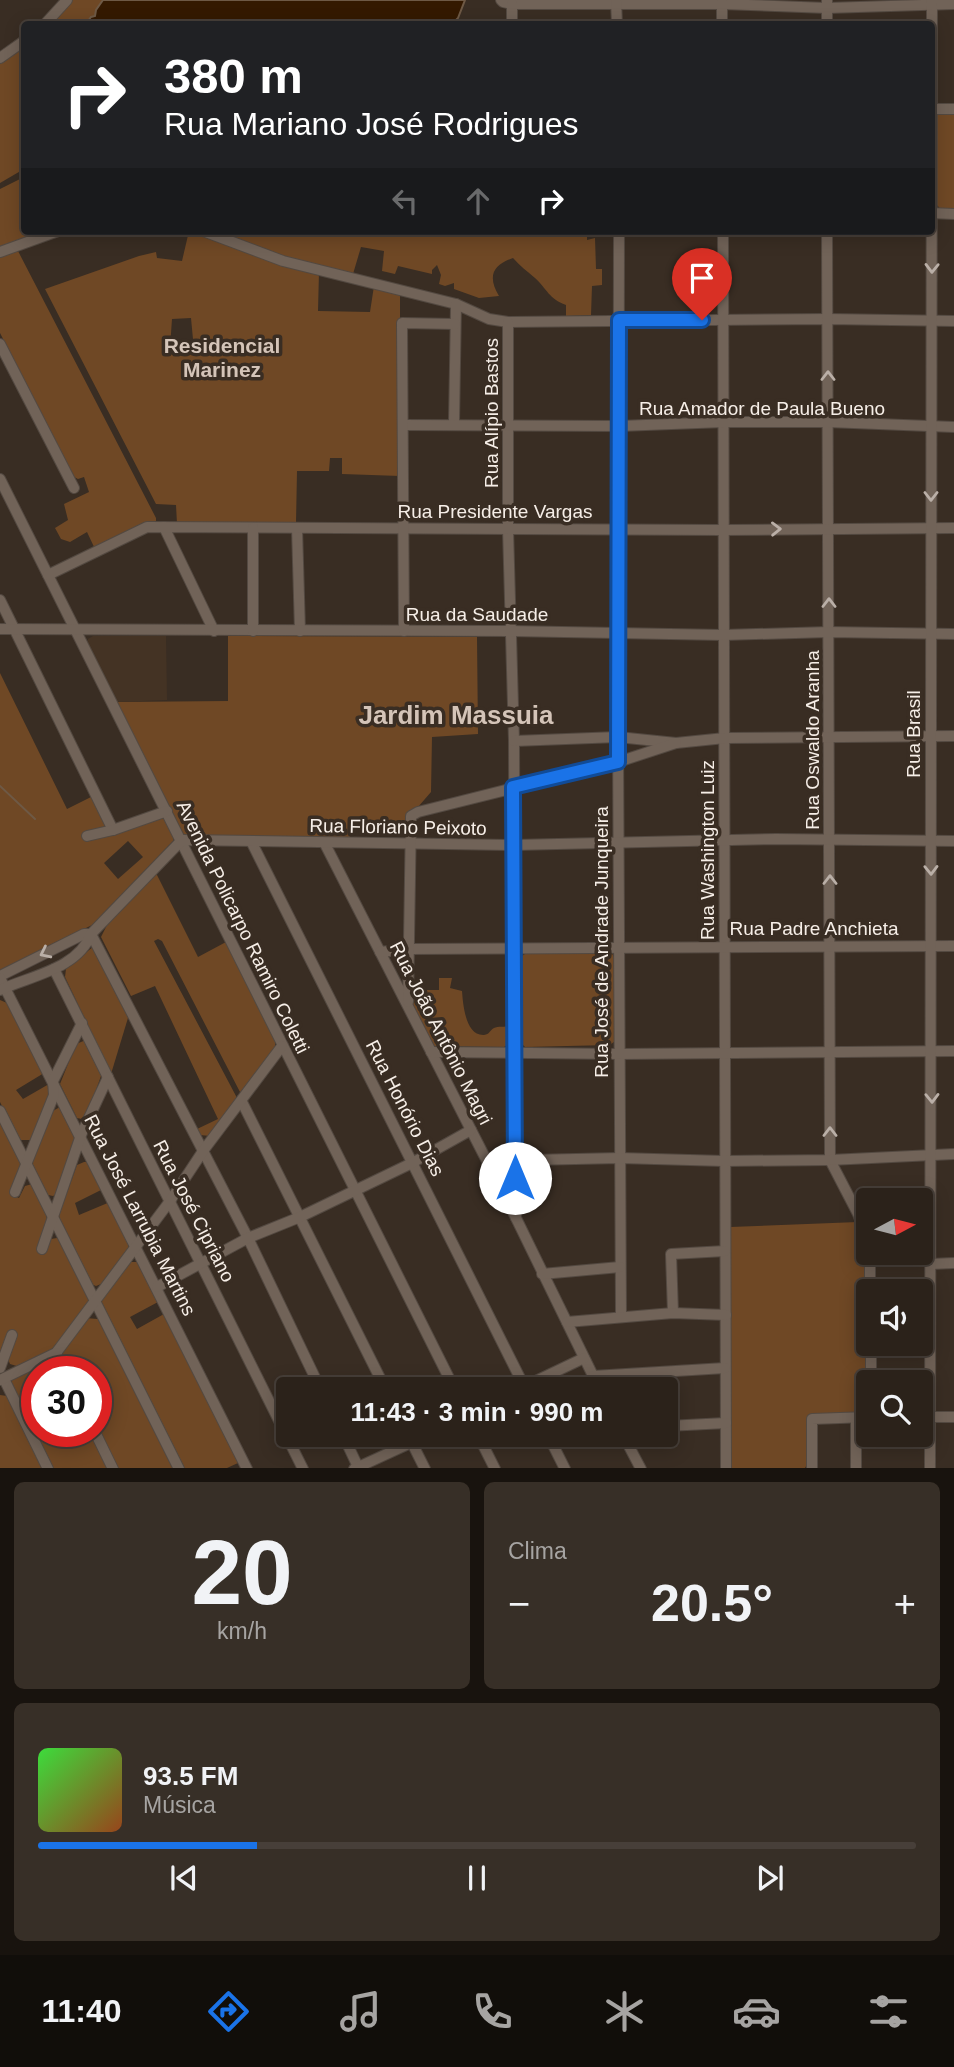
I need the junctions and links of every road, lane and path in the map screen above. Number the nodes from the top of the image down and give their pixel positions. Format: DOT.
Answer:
graph roads {
  1 [pos="67,0"];
  2 [pos="507,2"];
  3 [pos="616,2"];
  4 [pos="722,2"];
  5 [pos="932,2"];
  6 [pos="786,3"];
  7 [pos="827,4"];
  8 [pos="954,4"];
  9 [pos="48,21"];
  10 [pos="511,21"];
  11 [pos="617,21"];
  12 [pos="722,21"];
  13 [pos="932,21"];
  14 [pos="21,43"];
  15 [pos="0,58"];
  16 [pos="935,109"];
  17 [pos="954,109"];
  18 [pos="935,213"];
  19 [pos="954,214"];
  20 [pos="47,235"];
  21 [pos="214,235"];
  22 [pos="620,235"];
  23 [pos="723,235"];
  24 [pos="827,235"];
  25 [pos="932,235"];
  26 [pos="0,252"];
  27 [pos="456,304"];
  28 [pos="828,319"];
  29 [pos="619,320"];
  30 [pos="723,320"];
  31 [pos="931,321"];
  32 [pos="954,321"];
  33 [pos="508,322"];
  34 [pos="455,324"];
  35 [pos="0,344"];
  36 [pos="4,359"];
  37 [pos="724,422"];
  38 [pos="828,422"];
  39 [pos="454,424"];
  40 [pos="508,424"];
  41 [pos="403,425"];
  42 [pos="620,426"];
  43 [pos="954,427"];
  44 [pos="931,428"];
  45 [pos="0,479"];
  46 [pos="74,488"];
  47 [pos="164,527"];
  48 [pos="253,528"];
  49 [pos="297,528"];
  50 [pos="404,528"];
  51 [pos="619,528"];
  52 [pos="829,528"];
  53 [pos="931,528"];
  54 [pos="954,528"];
  55 [pos="508,529"];
  56 [pos="723,530"];
  57 [pos="48,575"];
  58 [pos="0,600"];
  59 [pos="0,629"];
  60 [pos="15,629"];
  61 [pos="76,631"];
  62 [pos="214,631"];
  63 [pos="253,631"];
  64 [pos="300,631"];
  65 [pos="404,631"];
  66 [pos="510,631"];
  67 [pos="829,632"];
  68 [pos="619,633"];
  69 [pos="931,634"];
  70 [pos="954,634"];
  71 [pos="723,635"];
  72 [pos="931,736"];
  73 [pos="954,736"];
  74 [pos="618,737"];
  75 [pos="829,737"];
  76 [pos="725,738"];
  77 [pos="514,741"];
  78 [pos="676,743"];
  79 [pos="618,762"];
  80 [pos="513,787"];
  81 [pos="167,811"];
  82 [pos="113,830"];
  83 [pos="87,836"];
  84 [pos="182,841"];
  85 [pos="726,841"];
  86 [pos="830,841"];
  87 [pos="931,841"];
  88 [pos="954,841"];
  89 [pos="252,843"];
  90 [pos="325,844"];
  91 [pos="410,844"];
  92 [pos="619,844"];
  93 [pos="514,845"];
  94 [pos="90,934"];
  95 [pos="831,945"];
  96 [pos="932,945"];
  97 [pos="724,946"];
  98 [pos="954,946"];
  99 [pos="619,948"];
  100 [pos="514,949"];
  101 [pos="409,950"];
  102 [pos="380,952"];
  103 [pos="54,969"];
  104 [pos="0,977"];
  105 [pos="3,989"];
  106 [pos="407,1005"];
  107 [pos="82,1023"];
  108 [pos="282,1046"];
  109 [pos="931,1050"];
  110 [pos="954,1051"];
  111 [pos="431,1052"];
  112 [pos="515,1052"];
  113 [pos="619,1054"];
  114 [pos="725,1054"];
  115 [pos="830,1054"];
  116 [pos="108,1077"];
  117 [pos="53,1081"];
  118 [pos="242,1102"];
  119 [pos="0,1111"];
  120 [pos="471,1130"];
  121 [pos="81,1135"];
  122 [pos="203,1151"];
  123 [pos="954,1154"];
  124 [pos="932,1155"];
  125 [pos="515,1158"];
  126 [pos="620,1158"];
  127 [pos="830,1160"];
  128 [pos="487,1161"];
  129 [pos="724,1161"];
  130 [pos="26,1162"];
  131 [pos="412,1163"];
  132 [pos="932,1188"];
  133 [pos="356,1190"];
  134 [pos="15,1192"];
  135 [pos="170,1200"];
  136 [pos="856,1211"];
  137 [pos="52,1215"];
  138 [pos="300,1217"];
  139 [pos="516,1217"];
  140 [pos="248,1238"];
  141 [pos="135,1244"];
  142 [pos="42,1249"];
  143 [pos="725,1251"];
  144 [pos="201,1262"];
  145 [pos="933,1264"];
  146 [pos="954,1264"];
  147 [pos="931,1265"];
  148 [pos="620,1267"];
  149 [pos="542,1274"];
  150 [pos="157,1287"];
  151 [pos="95,1300"];
  152 [pos="673,1313"];
  153 [pos="726,1315"];
  154 [pos="621,1316"];
  155 [pos="567,1322"];
  156 [pos="12,1335"];
  157 [pos="56,1353"];
  158 [pos="57,1356"];
  159 [pos="584,1358"];
  160 [pos="0,1368"];
  161 [pos="725,1368"];
  162 [pos="928,1370"];
  163 [pos="593,1376"];
  164 [pos="315,1377"];
  165 [pos="380,1377"];
  166 [pos="449,1377"];
  167 [pos="517,1377"];
  168 [pos="545,1377"];
  169 [pos="2,1380"];
  170 [pos="933,1417"];
  171 [pos="954,1417"];
  172 [pos="856,1418"];
  173 [pos="726,1423"];
  174 [pos="678,1425"];
  175 [pos="102,1447"];
  176 [pos="348,1447"];
  177 [pos="395,1447"];
  178 [pos="414,1447"];
  179 [pos="484,1447"];
  180 [pos="554,1447"];
  181 [pos="629,1447"];
  182 [pos="856,1447"];
  183 [pos="928,1447"];
  184 [pos="48,1468"];
  185 [pos="113,1468"];
  186 [pos="179,1468"];
  187 [pos="247,1468"];
  188 [pos="303,1468"];
  189 [pos="357,1468"];
  190 [pos="425,1468"];
  191 [pos="495,1468"];
  192 [pos="565,1468"];
  193 [pos="640,1468"];
  194 [pos="726,1468"];
  195 [pos="813,1468"];
  196 [pos="856,1468"];
  197 [pos="930,1468"];
  1 -- 9 [label="street"];
  2 -- 3 [label="street"];
  2 -- 10 [label="street"];
  3 -- 4 [label="street"];
  3 -- 11 [label="street"];
  4 -- 6 [label="street"];
  4 -- 12 [label="street"];
  5 -- 7 [label="street"];
  5 -- 8 [label="street"];
  5 -- 13 [label="street, Rua Brasil"];
  6 -- 7 [label="street"];
  14 -- 15 [label="street"];
  16 -- 17 [label="street"];
  18 -- 19 [label="street"];
  20 -- 26 [label="street"];
  21 -- 27 [label="street"];
  22 -- 29 [label="street, Rua José de Andrade Junqueira"];
  23 -- 30 [label="street, Rua Washington Luiz"];
  24 -- 28 [label="street, Rua Oswaldo Aranha"];
  25 -- 31 [label="street, Rua Brasil, one-way"];
  27 -- 33 [label="street"];
  27 -- 34 [label="street"];
  28 -- 30 [label="street"];
  28 -- 31 [label="street"];
  38 -- 28 [label="street, Rua Oswaldo Aranha, one-way"];
  29 -- 30 [label="street"];
  29 -- 33 [label="street"];
  29 -- 42 [label="street, Rua José de Andrade Junqueira"];
  30 -- 37 [label="street, Rua Washington Luiz"];
  31 -- 32 [label="street"];
  31 -- 44 [label="street, Rua Brasil"];
  33 -- 40 [label="street, Rua Alípio Bastos"];
  34 -- 39 [label="street"];
  34 -- 41 [label="street"];
  35 -- 36 [label="street"];
  36 -- 46 [label="street"];
  37 -- 38 [label="street, Rua Amador de Paula Bueno"];
  37 -- 42 [label="street, Rua Amador de Paula Bueno"];
  37 -- 56 [label="street, Rua Washington Luiz"];
  38 -- 44 [label="street, Rua Amador de Paula Bueno"];
  38 -- 52 [label="street, Rua Oswaldo Aranha"];
  39 -- 40 [label="street, Rua Amador de Paula Bueno"];
  39 -- 41 [label="street, Rua Amador de Paula Bueno"];
  40 -- 42 [label="street, Rua Amador de Paula Bueno"];
  40 -- 55 [label="street, Rua Alípio Bastos"];
  41 -- 50 [label="street"];
  42 -- 51 [label="street, Rua José de Andrade Junqueira"];
  43 -- 44 [label="street, Rua Amador de Paula Bueno"];
  44 -- 53 [label="street, Rua Brasil, one-way"];
  45 -- 57 [label="street, Avenida Policarpo Ramiro Coletti"];
  47 -- 48 [label="street, Rua Presidente Vargas"];
  47 -- 57 [label="street, Rua Presidente Vargas"];
  47 -- 62 [label="street"];
  48 -- 49 [label="street, Rua Presidente Vargas"];
  48 -- 63 [label="street"];
  49 -- 50 [label="street, Rua Presidente Vargas"];
  49 -- 64 [label="street"];
  50 -- 55 [label="street, Rua Presidente Vargas"];
  50 -- 65 [label="street"];
  51 -- 55 [label="street, Rua Presidente Vargas"];
  51 -- 56 [label="street, Rua Presidente Vargas"];
  51 -- 68 [label="street, Rua José de Andrade Junqueira"];
  52 -- 53 [label="street, Rua Presidente Vargas"];
  56 -- 52 [label="street, Rua Presidente Vargas, one-way"];
  67 -- 52 [label="street, Rua Oswaldo Aranha, one-way"];
  53 -- 54 [label="street, Rua Presidente Vargas"];
  53 -- 69 [label="street, Rua Brasil"];
  55 -- 66 [label="street, Rua Alípio Bastos"];
  56 -- 71 [label="street, Rua Washington Luiz"];
  57 -- 61 [label="street, Avenida Policarpo Ramiro Coletti"];
  58 -- 60 [label="street"];
  59 -- 60 [label="street, Rua da Saudade"];
  60 -- 61 [label="street, Rua da Saudade"];
  60 -- 82 [label="street"];
  61 -- 62 [label="street, Rua da Saudade"];
  61 -- 81 [label="street, Avenida Policarpo Ramiro Coletti"];
  62 -- 63 [label="street, Rua da Saudade"];
  63 -- 64 [label="street, Rua da Saudade"];
  64 -- 65 [label="street, Rua da Saudade"];
  65 -- 66 [label="street, Rua da Saudade"];
  66 -- 68 [label="street, Rua da Saudade"];
  66 -- 77 [label="street, Rua Alípio Bastos"];
  67 -- 69 [label="street, Rua da Saudade"];
  67 -- 71 [label="street, Rua da Saudade"];
  67 -- 75 [label="street, Rua Oswaldo Aranha"];
  68 -- 71 [label="street, Rua da Saudade"];
  68 -- 74 [label="street, Rua José de Andrade Junqueira"];
  69 -- 70 [label="street, Rua da Saudade"];
  69 -- 72 [label="street, Rua Brasil"];
  71 -- 76 [label="street, Rua Washington Luiz"];
  72 -- 73 [label="street"];
  72 -- 75 [label="street"];
  72 -- 87 [label="street, Rua Brasil"];
  74 -- 77 [label="street"];
  74 -- 78 [label="street"];
  74 -- 79 [label="street, Rua José de Andrade Junqueira"];
  75 -- 76 [label="street"];
  75 -- 86 [label="street, Rua Oswaldo Aranha"];
  76 -- 78 [label="street"];
  76 -- 85 [label="street, Rua Washington Luiz"];
  77 -- 80 [label="street, Rua Alípio Bastos"];
  78 -- 79 [label="street"];
  79 -- 80 [label="street"];
  79 -- 92 [label="street, Rua José de Andrade Junqueira"];
  80 -- 91 [label="street"];
  80 -- 93 [label="street, Rua Alípio Bastos"];
  81 -- 82 [label="street"];
  81 -- 84 [label="street, Avenida Policarpo Ramiro Coletti"];
  82 -- 83 [label="street"];
  84 -- 89 [label="street, Rua Floriano Peixoto"];
  84 -- 94 [label="street"];
  84 -- 108 [label="street, Avenida Policarpo Ramiro Coletti"];
  85 -- 86 [label="street, Rua Floriano Peixoto"];
  85 -- 92 [label="street, Rua Floriano Peixoto"];
  85 -- 97 [label="street, Rua Washington Luiz"];
  86 -- 87 [label="street, Rua Floriano Peixoto"];
  95 -- 86 [label="street, Rua Oswaldo Aranha, one-way"];
  87 -- 88 [label="street, Rua Floriano Peixoto"];
  87 -- 96 [label="street, Rua Brasil, one-way"];
  89 -- 90 [label="street, Rua Floriano Peixoto"];
  89 -- 131 [label="street, Rua Honório Dias"];
  90 -- 91 [label="street, Rua Floriano Peixoto"];
  90 -- 102 [label="street, Rua João Antônio Magri"];
  91 -- 93 [label="street, Rua Floriano Peixoto"];
  91 -- 101 [label="street"];
  92 -- 93 [label="street, Rua Floriano Peixoto"];
  92 -- 99 [label="street, Rua José de Andrade Junqueira"];
  93 -- 100 [label="street, Rua Alípio Bastos"];
  94 -- 103 [label="street"];
  94 -- 104 [label="street, one-way"];
  94 -- 122 [label="street"];
  95 -- 96 [label="street, Rua Padre Anchieta"];
  95 -- 97 [label="street, Rua Padre Anchieta"];
  95 -- 115 [label="street, Rua Oswaldo Aranha"];
  96 -- 98 [label="street, Rua Padre Anchieta"];
  96 -- 109 [label="street, Rua Brasil"];
  97 -- 99 [label="street, Rua Padre Anchieta"];
  97 -- 114 [label="street, Rua Washington Luiz"];
  99 -- 100 [label="street, Rua Padre Anchieta"];
  99 -- 113 [label="street, Rua José de Andrade Junqueira"];
  100 -- 101 [label="street, Rua Padre Anchieta"];
  100 -- 112 [label="street, Rua Alípio Bastos"];
  101 -- 102 [label="street, Rua Padre Anchieta"];
  101 -- 106 [label="street"];
  102 -- 106 [label="street, Rua João Antônio Magri"];
  103 -- 105 [label="street"];
  103 -- 107 [label="street, Rua José Cipriano"];
  104 -- 105 [label="street, Rua José Larrubia Martins"];
  105 -- 117 [label="street, Rua José Larrubia Martins"];
  106 -- 111 [label="street, Rua João Antônio Magri"];
  107 -- 116 [label="street, Rua José Cipriano"];
  107 -- 117 [label="street"];
  108 -- 118 [label="street"];
  108 -- 133 [label="street, Avenida Policarpo Ramiro Coletti"];
  109 -- 110 [label="street"];
  109 -- 115 [label="street"];
  109 -- 124 [label="street, Rua Brasil, one-way"];
  111 -- 112 [label="street"];
  111 -- 120 [label="street, Rua João Antônio Magri"];
  112 -- 113 [label="street"];
  112 -- 125 [label="street, Rua Alípio Bastos"];
  113 -- 114 [label="street"];
  113 -- 126 [label="street, Rua José de Andrade Junqueira"];
  114 -- 115 [label="street"];
  114 -- 129 [label="street, Rua Washington Luiz"];
  127 -- 115 [label="street, Rua Oswaldo Aranha, one-way"];
  116 -- 121 [label="street"];
  116 -- 135 [label="street, Rua José Cipriano"];
  117 -- 121 [label="street, Rua José Larrubia Martins"];
  117 -- 130 [label="street"];
  118 -- 122 [label="street"];
  118 -- 138 [label="street"];
  119 -- 130 [label="street"];
  120 -- 128 [label="street, Rua João Antônio Magri"];
  120 -- 131 [label="street"];
  121 -- 137 [label="street"];
  121 -- 141 [label="street, Rua José Larrubia Martins"];
  122 -- 135 [label="street"];
  122 -- 140 [label="street"];
  123 -- 124 [label="street"];
  124 -- 127 [label="street"];
  124 -- 132 [label="street, Rua Brasil"];
  125 -- 126 [label="street"];
  125 -- 128 [label="street"];
  125 -- 139 [label="street, Rua Alípio Bastos"];
  126 -- 129 [label="street"];
  126 -- 148 [label="street, Rua José de Andrade Junqueira"];
  127 -- 129 [label="street"];
  127 -- 136 [label="street, Rua Oswaldo Aranha"];
  128 -- 139 [label="street, Rua João Antônio Magri"];
  129 -- 143 [label="street, Rua Washington Luiz"];
  130 -- 134 [label="street"];
  130 -- 137 [label="street"];
  131 -- 133 [label="street"];
  131 -- 167 [label="street, Rua Honório Dias"];
  133 -- 138 [label="street"];
  133 -- 166 [label="street, Avenida Policarpo Ramiro Coletti"];
  135 -- 141 [label="street"];
  135 -- 144 [label="street, Rua José Cipriano"];
  137 -- 142 [label="street"];
  137 -- 151 [label="street"];
  138 -- 140 [label="street"];
  138 -- 165 [label="street"];
  139 -- 149 [label="street, Rua João Antônio Magri"];
  140 -- 144 [label="street"];
  140 -- 164 [label="street"];
  141 -- 150 [label="street, Rua José Larrubia Martins"];
  141 -- 151 [label="street"];
  143 -- 152 [label="street"];
  143 -- 153 [label="street, Rua Washington Luiz"];
  144 -- 150 [label="street"];
  144 -- 188 [label="street, Rua José Cipriano"];
  145 -- 146 [label="street"];
  147 -- 162 [label="street, Rua Brasil"];
  148 -- 149 [label="street"];
  148 -- 154 [label="street, Rua José de Andrade Junqueira"];
  149 -- 155 [label="street, Rua João Antônio Magri"];
  150 -- 187 [label="street, Rua José Larrubia Martins"];
  151 -- 157 [label="street"];
  151 -- 186 [label="street"];
  152 -- 153 [label="street"];
  152 -- 154 [label="street"];
  153 -- 161 [label="street, Rua Washington Luiz"];
  154 -- 155 [label="street"];
  155 -- 159 [label="street, Rua João Antônio Magri"];
  156 -- 160 [label="street"];
  157 -- 158 [label="street"];
  157 -- 169 [label="street"];
  159 -- 163 [label="street, Rua João Antônio Magri"];
  159 -- 168 [label="street"];
  161 -- 163 [label="street"];
  161 -- 173 [label="street, Rua Washington Luiz"];
  169 -- 184 [label="street"];
  170 -- 171 [label="street"];
  172 -- 195 [label="street"];
  173 -- 174 [label="street"];
  173 -- 194 [label="street, Rua Washington Luiz"];
  175 -- 185 [label="street"];
  176 -- 189 [label="street"];
  177 -- 189 [label="street"];
  178 -- 190 [label="street"];
  179 -- 191 [label="street"];
  180 -- 192 [label="street"];
  181 -- 193 [label="street"];
  182 -- 196 [label="street"];
  183 -- 197 [label="street, Rua Brasil"];
}
